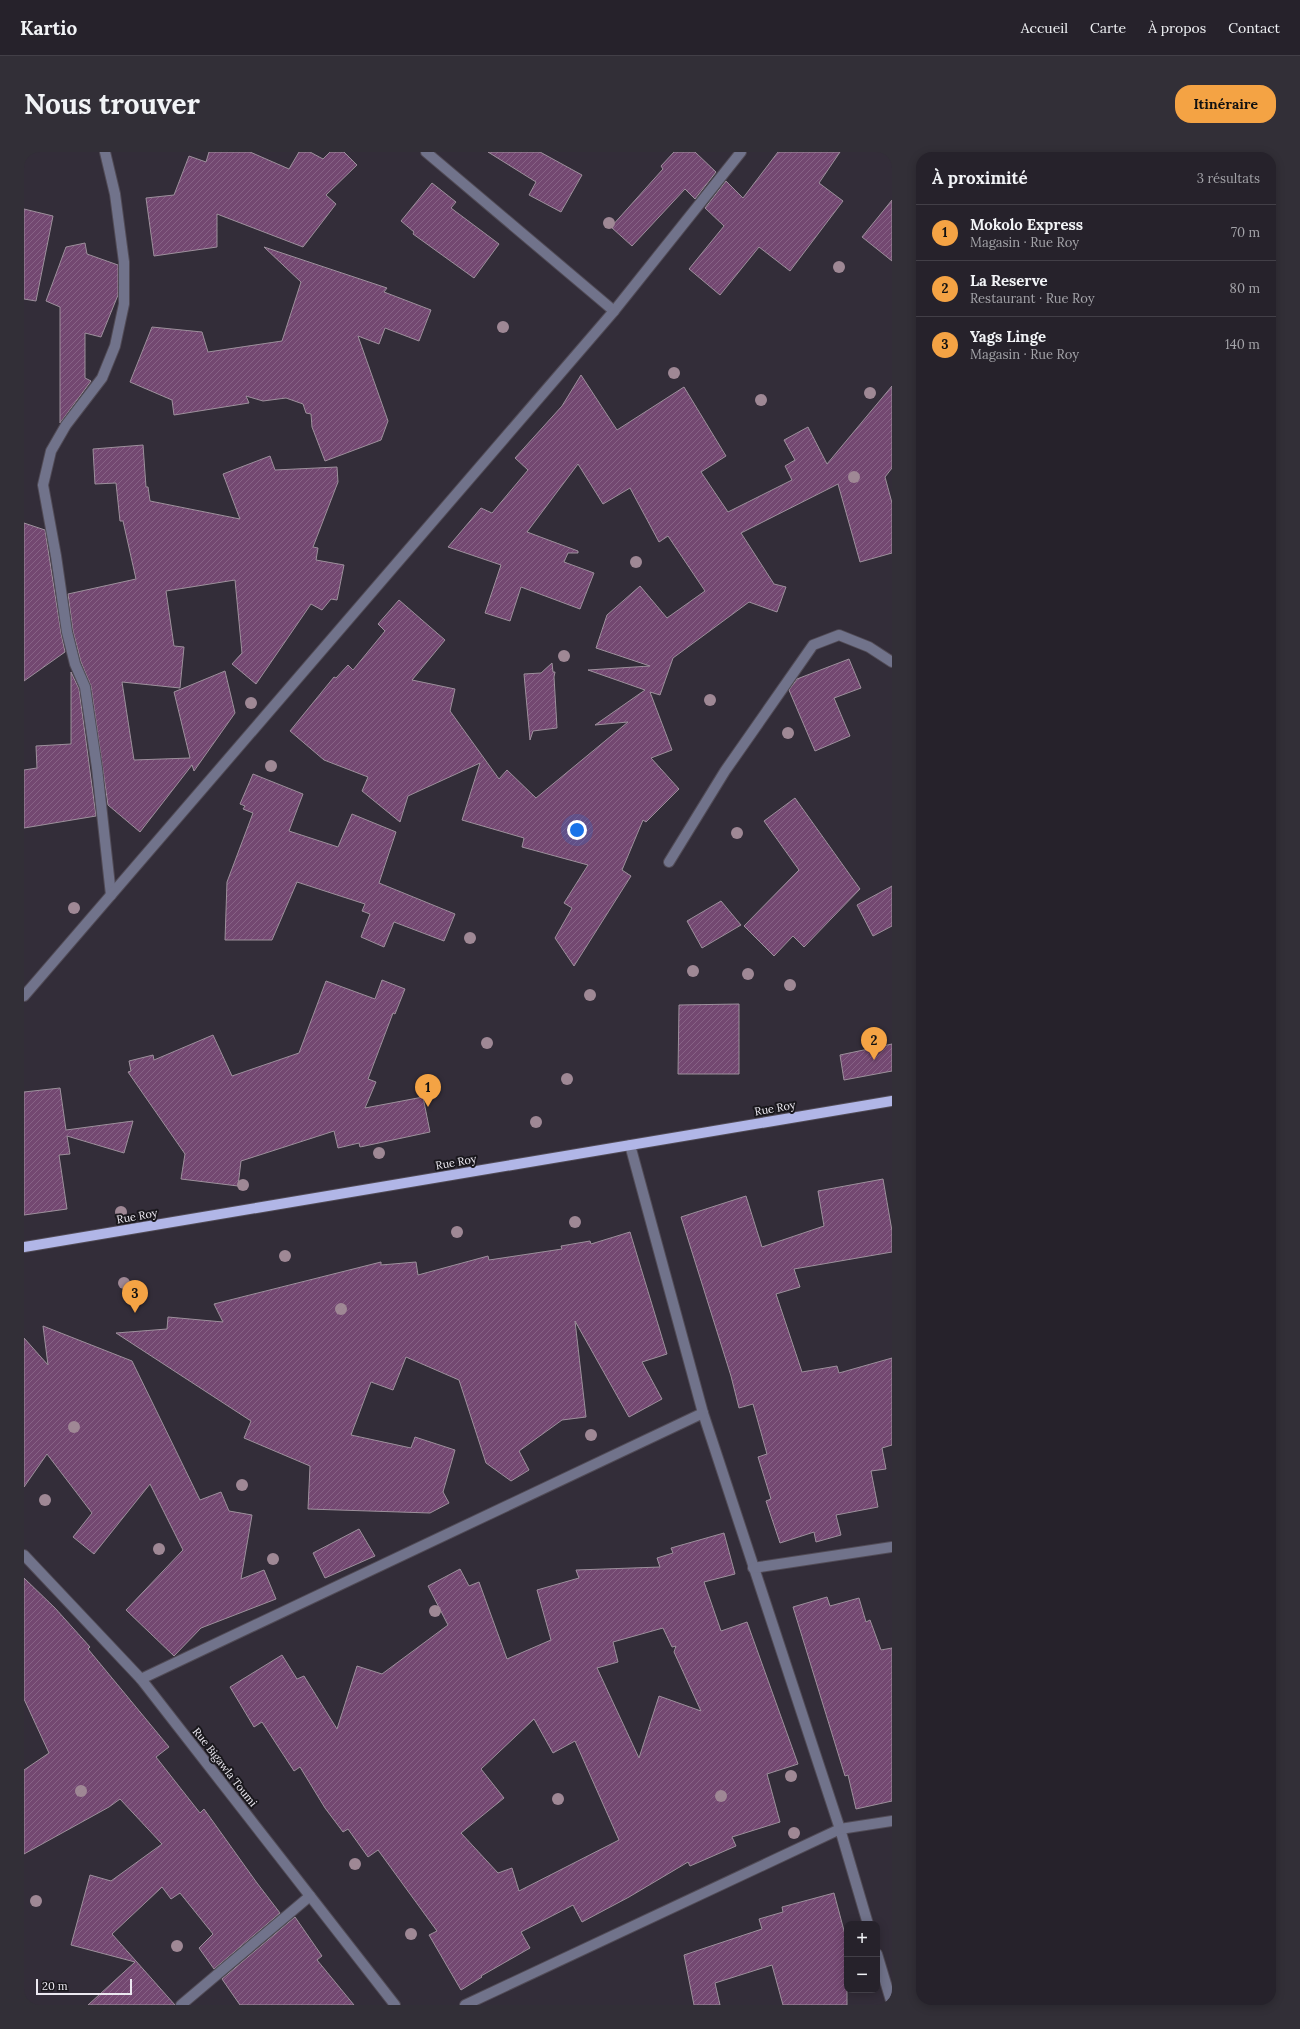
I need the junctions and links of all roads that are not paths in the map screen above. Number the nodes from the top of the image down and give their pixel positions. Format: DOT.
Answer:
graph roads {
  1 [pos="105,152"];
  2 [pos="426,152"];
  3 [pos="741,152"];
  4 [pos="614,311"];
  5 [pos="892,662"];
  6 [pos="669,862"];
  7 [pos="111,895"];
  8 [pos="24,996"];
  9 [pos="892,1101"];
  10 [pos="630,1145"];
  11 [pos="24,1247"];
  12 [pos="703,1412"];
  13 [pos="892,1547"];
  14 [pos="24,1555"];
  15 [pos="753,1568"];
  16 [pos="141,1679"];
  17 [pos="892,1821"];
  18 [pos="840,1829"];
  19 [pos="310,1896"];
  20 [pos="867,1921"];
  21 [pos="878,1957"];
  22 [pos="892,2004"];
  23 [pos="181,2005"];
  24 [pos="395,2005"];
  25 [pos="465,2005"];
  1 -- 7 [label="street"];
  2 -- 4 [label="street"];
  3 -- 4 [label="street"];
  4 -- 7 [label="street"];
  5 -- 6 [label="street"];
  7 -- 8 [label="street"];
  9 -- 10 [label="main road, Rue Roy"];
  10 -- 11 [label="main road, Rue Roy"];
  10 -- 12 [label="street"];
  12 -- 15 [label="street"];
  12 -- 16 [label="street"];
  13 -- 15 [label="street"];
  14 -- 16 [label="street, Rue Bigawla Toumi"];
  15 -- 18 [label="street"];
  16 -- 19 [label="street, Rue Bigawla Toumi"];
  17 -- 18 [label="street"];
  18 -- 20 [label="street"];
  18 -- 25 [label="street"];
  19 -- 23 [label="street"];
  19 -- 24 [label="street, Rue Bigawla Toumi"];
  21 -- 22 [label="street"];
}
